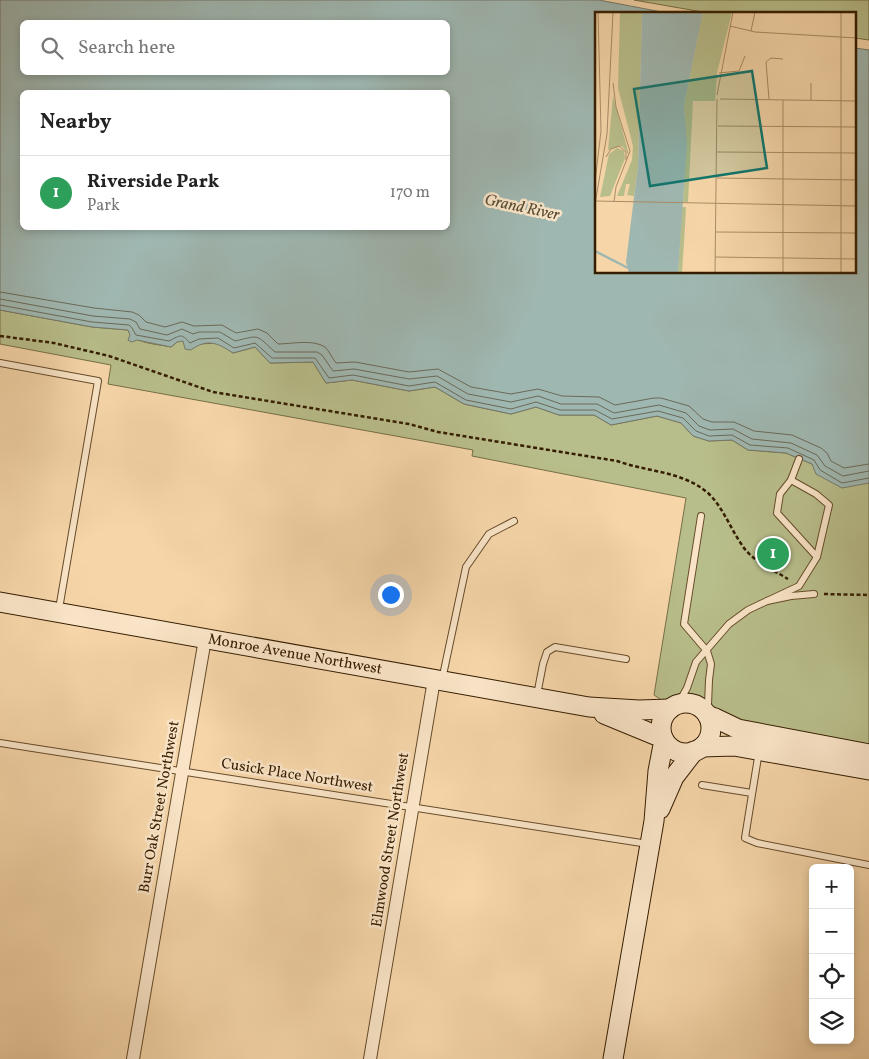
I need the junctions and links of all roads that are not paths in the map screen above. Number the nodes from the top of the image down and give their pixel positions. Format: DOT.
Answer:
graph roads {
  1 [pos="0,363"];
  2 [pos="799,459"];
  3 [pos="791,480"];
  4 [pos="701,516"];
  5 [pos="514,521"];
  6 [pos="817,557"];
  7 [pos="814,594"];
  8 [pos="0,602"];
  9 [pos="767,602"];
  10 [pos="58,612"];
  11 [pos="205,639"];
  12 [pos="707,651"];
  13 [pos="626,658"];
  14 [pos="438,681"];
  15 [pos="536,698"];
  16 [pos="674,706"];
  17 [pos="589,708"];
  18 [pos="707,715"];
  19 [pos="663,738"];
  20 [pos="760,742"];
  21 [pos="0,743"];
  22 [pos="698,749"];
  23 [pos="869,754"];
  24 [pos="869,770"];
  25 [pos="183,771"];
  26 [pos="702,785"];
  27 [pos="752,793"];
  28 [pos="412,806"];
  29 [pos="654,821"];
  30 [pos="650,844"];
  31 [pos="869,865"];
  32 [pos="133,1059"];
  33 [pos="370,1059"];
  34 [pos="613,1059"];
  1 -- 10 [label="lane"];
  2 -- 3 [label="lane"];
  3 -- 6 [label="lane"];
  3 -- 6 [label="lane"];
  4 -- 12 [label="lane"];
  5 -- 14 [label="lane"];
  6 -- 9 [label="lane"];
  7 -- 9 [label="lane"];
  8 -- 10 [label="main road, Monroe Avenue Northwest"];
  9 -- 12 [label="lane"];
  10 -- 11 [label="main road, Monroe Avenue Northwest"];
  11 -- 14 [label="main road, Monroe Avenue Northwest"];
  11 -- 25 [label="street, Burr Oak Street Northwest"];
  12 -- 16 [label="lane"];
  12 -- 18 [label="lane"];
  13 -- 15 [label="lane"];
  14 -- 15 [label="main road, Monroe Avenue Northwest"];
  14 -- 28 [label="street, Elmwood Street Northwest"];
  15 -- 17 [label="main road, Monroe Avenue Northwest"];
  16 -- 17 [label="main road, Monroe Avenue Northwest"];
  16 -- 18 [label="main road"];
  16 -- 19 [label="main road"];
  17 -- 19 [label="main road, Monroe Avenue Northwest"];
  18 -- 20 [label="main road"];
  18 -- 22 [label="main road"];
  19 -- 22 [label="main road"];
  19 -- 29 [label="main road"];
  20 -- 22 [label="main road"];
  20 -- 23 [label="main road"];
  20 -- 24 [label="main road"];
  20 -- 27 [label="lane"];
  21 -- 25 [label="lane, Cusick Place Northwest"];
  22 -- 29 [label="main road"];
  25 -- 28 [label="lane, Cusick Place Northwest"];
  25 -- 32 [label="street, Burr Oak Street Northwest"];
  26 -- 27 [label="lane"];
  27 -- 31 [label="lane"];
  28 -- 30 [label="lane, Cusick Place Northwest"];
  28 -- 33 [label="street, Elmwood Street Northwest"];
  29 -- 30 [label="main road"];
  30 -- 34 [label="main road"];
}
